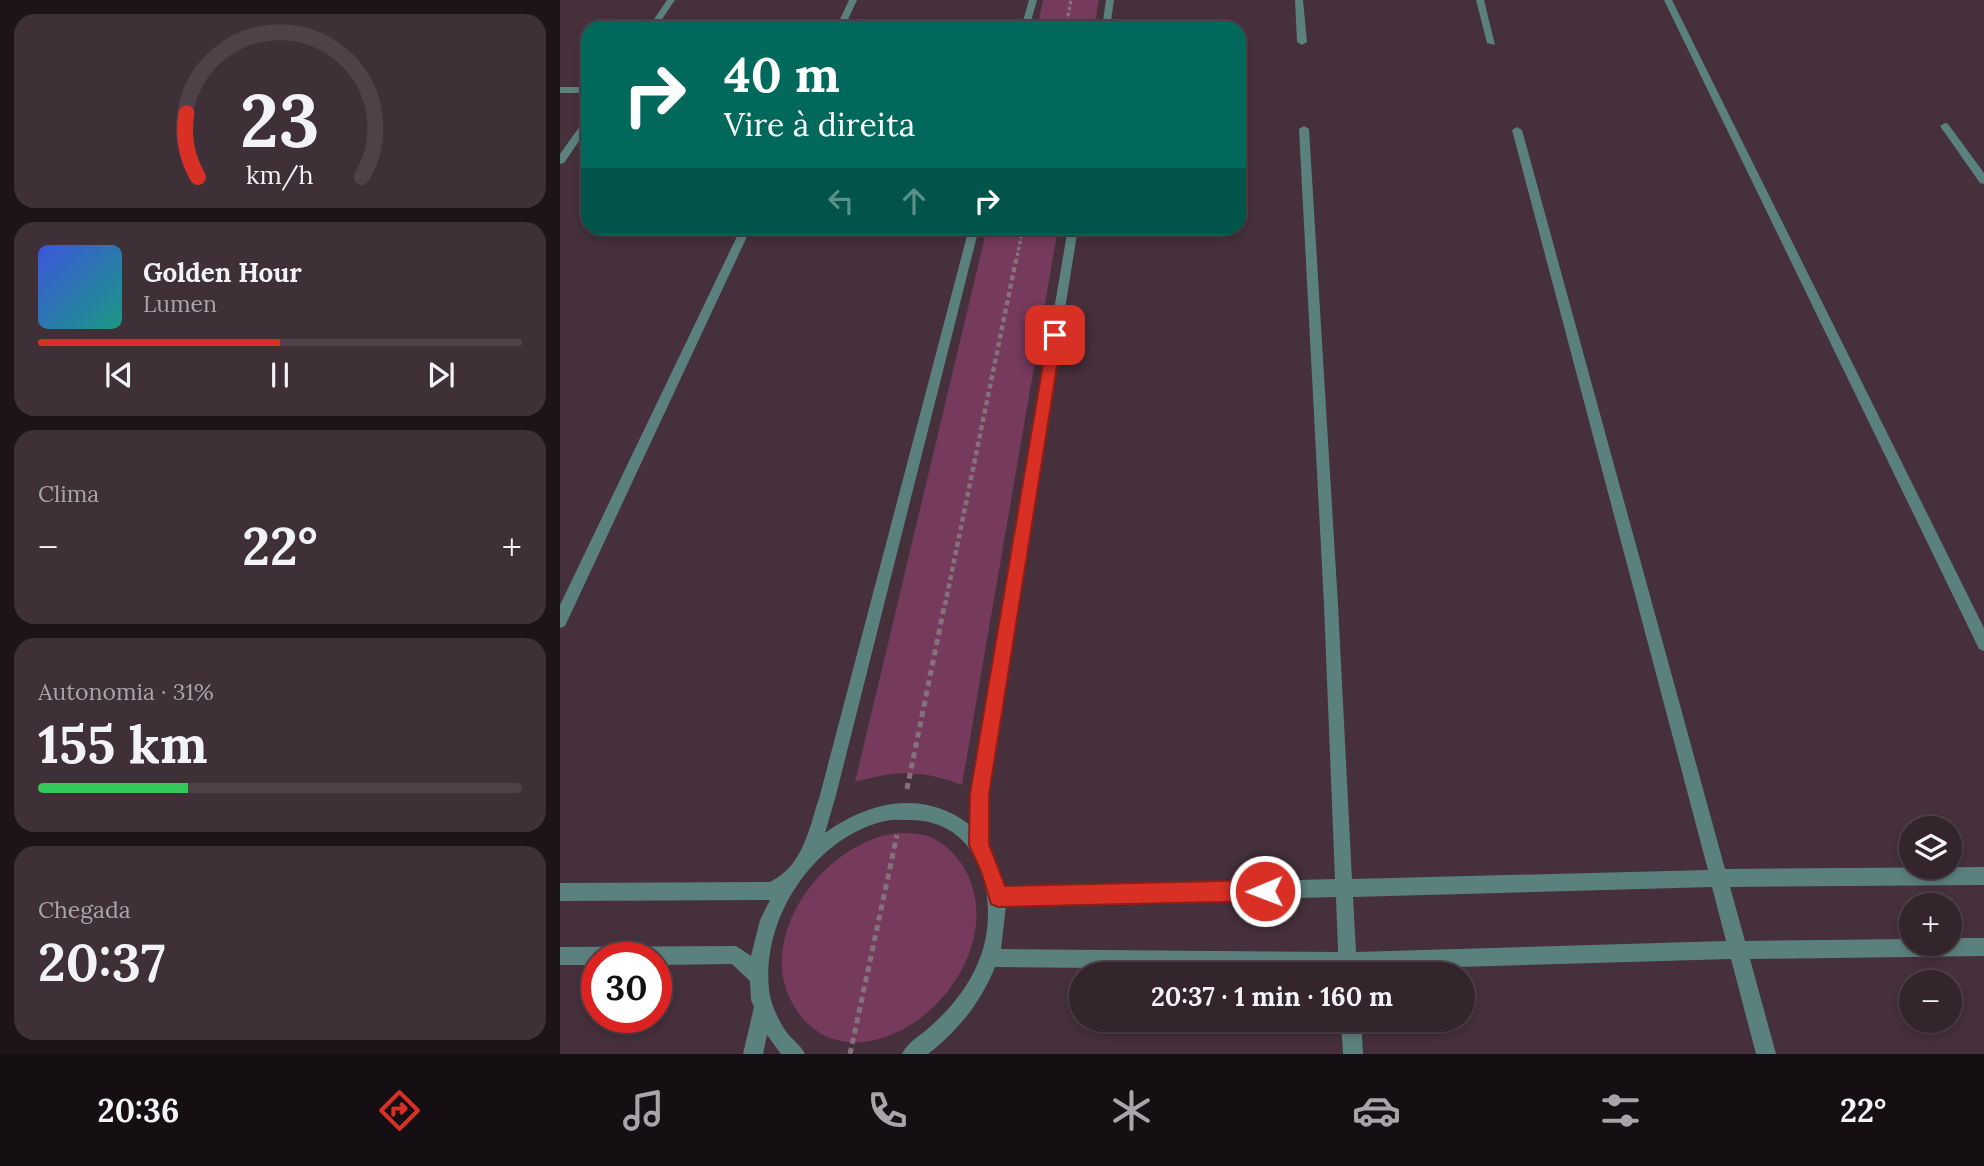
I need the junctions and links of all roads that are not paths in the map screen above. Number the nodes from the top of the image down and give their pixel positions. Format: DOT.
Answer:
graph roads {
  1 [pos="671,0"];
  2 [pos="853,0"];
  3 [pos="1032,0"];
  4 [pos="1110,0"];
  5 [pos="1299,0"];
  6 [pos="1480,0"];
  7 [pos="1668,0"];
  8 [pos="657,21"];
  9 [pos="843,21"];
  10 [pos="1028,21"];
  11 [pos="1107,21"];
  12 [pos="1302,42"];
  13 [pos="1492,43"];
  14 [pos="560,90"];
  15 [pos="581,90"];
  16 [pos="1945,126"];
  17 [pos="1304,128"];
  18 [pos="1517,130"];
  19 [pos="581,131"];
  20 [pos="560,161"];
  21 [pos="1984,181"];
  22 [pos="743,235"];
  23 [pos="972,235"];
  24 [pos="1072,235"];
  25 [pos="560,621"];
  26 [pos="1984,644"];
  27 [pos="979,845"];
  28 [pos="808,856"];
  29 [pos="1984,876"];
  30 [pos="1720,878"];
  31 [pos="788,882"];
  32 [pos="1345,889"];
  33 [pos="560,892"];
  34 [pos="998,897"];
  35 [pos="1984,947"];
  36 [pos="1739,950"];
  37 [pos="560,956"];
  38 [pos="990,958"];
  39 [pos="1133,962"];
  40 [pos="1348,962"];
  41 [pos="1475,962"];
  42 [pos="759,976"];
  43 [pos="764,1006"];
  44 [pos="1352,1032"];
  45 [pos="934,1046"];
  46 [pos="753,1054"];
  47 [pos="795,1054"];
  48 [pos="912,1054"];
  49 [pos="1353,1054"];
  50 [pos="1766,1054"];
  1 -- 8 [label="street"];
  2 -- 9 [label="street"];
  3 -- 10 [label="street"];
  4 -- 11 [label="street"];
  5 -- 12 [label="street"];
  6 -- 13 [label="street"];
  7 -- 26 [label="street"];
  14 -- 15 [label="street"];
  16 -- 21 [label="street"];
  17 -- 32 [label="street"];
  18 -- 30 [label="street"];
  19 -- 20 [label="street"];
  22 -- 25 [label="street"];
  23 -- 28 [label="street"];
  24 -- 27 [label="street"];
  27 -- 28 [label="street"];
  27 -- 34 [label="street"];
  28 -- 31 [label="street"];
  29 -- 30 [label="street"];
  30 -- 32 [label="street"];
  30 -- 36 [label="street"];
  31 -- 33 [label="street"];
  31 -- 42 [label="street"];
  32 -- 34 [label="street"];
  32 -- 40 [label="street"];
  34 -- 38 [label="street"];
  35 -- 36 [label="street"];
  36 -- 41 [label="street"];
  36 -- 50 [label="street"];
  37 -- 42 [label="street"];
  38 -- 39 [label="street"];
  38 -- 45 [label="street"];
  42 -- 43 [label="street"];
  43 -- 46 [label="street"];
  43 -- 47 [label="street"];
  44 -- 49 [label="street"];
  45 -- 48 [label="street"];
}
